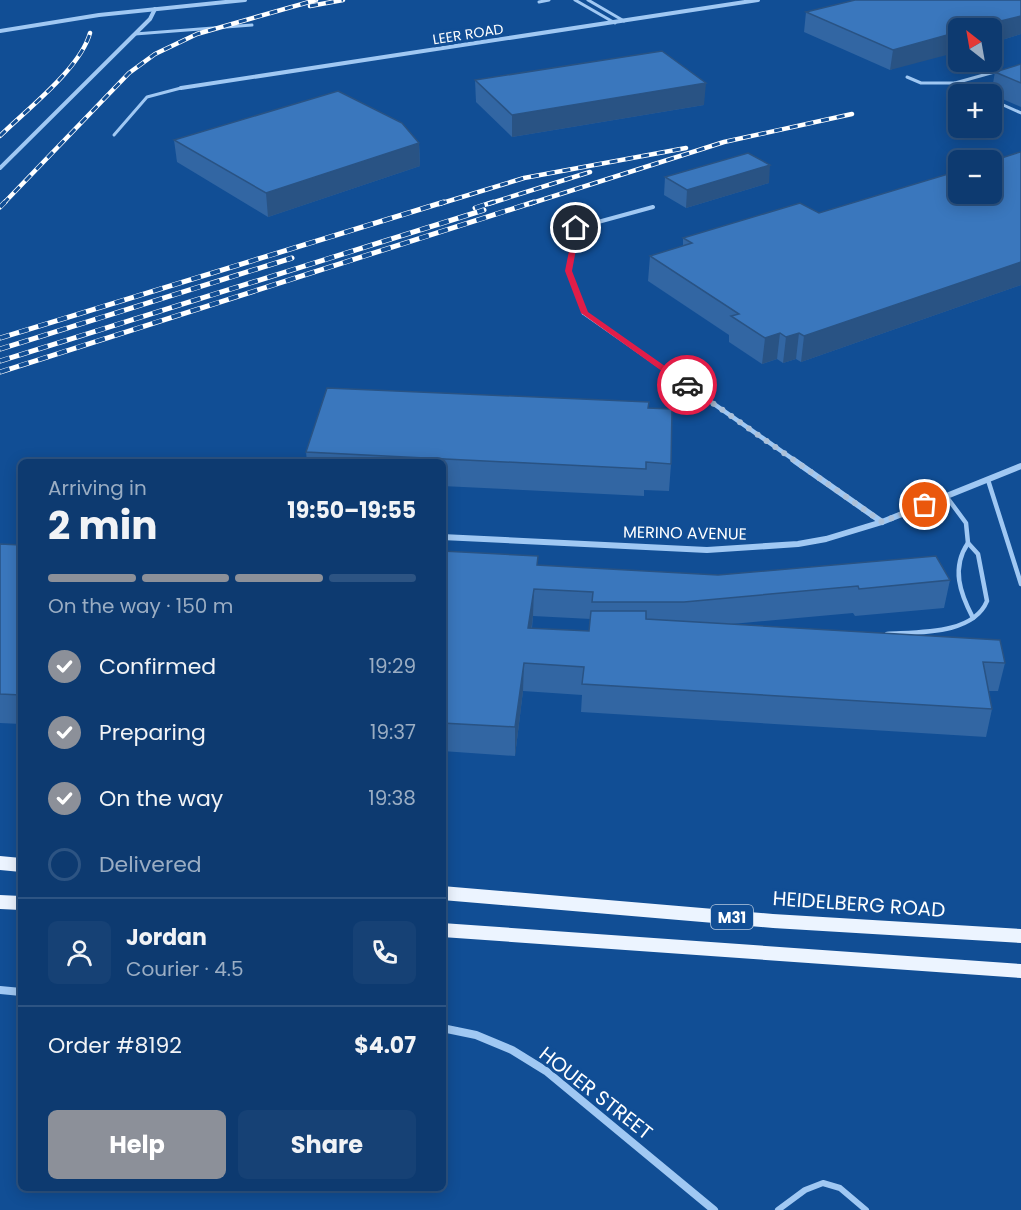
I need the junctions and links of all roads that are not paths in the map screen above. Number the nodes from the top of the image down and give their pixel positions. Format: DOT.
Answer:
graph roads {
  1 [pos="240,0"];
  2 [pos="245,0"];
  3 [pos="549,0"];
  4 [pos="575,0"];
  5 [pos="588,0"];
  6 [pos="758,0"];
  7 [pos="539,2"];
  8 [pos="155,9"];
  9 [pos="625,22"];
  10 [pos="615,23"];
  11 [pos="252,25"];
  12 [pos="0,31"];
  13 [pos="135,34"];
  14 [pos="995,72"];
  15 [pos="907,77"];
  16 [pos="954,83"];
  17 [pos="181,88"];
  18 [pos="1002,104"];
  19 [pos="1021,113"];
  20 [pos="114,135"];
  21 [pos="0,168"];
  22 [pos="653,207"];
  23 [pos="585,313"];
  24 [pos="1021,466"];
  25 [pos="988,480"];
  26 [pos="946,496"];
  27 [pos="882,522"];
  28 [pos="446,537"];
  29 [pos="968,543"];
  30 [pos="1021,584"];
  31 [pos="973,618"];
  32 [pos="879,633"];
  33 [pos="0,863"];
  34 [pos="18,865"];
  35 [pos="446,893"];
  36 [pos="0,902"];
  37 [pos="18,903"];
  38 [pos="446,930"];
  39 [pos="1021,936"];
  40 [pos="1021,971"];
  41 [pos="0,990"];
  42 [pos="18,992"];
  43 [pos="446,1029"];
  44 [pos="714,1210"];
  45 [pos="778,1210"];
  46 [pos="866,1210"];
  1 -- 2 [label="street"];
  1 -- 8 [label="street"];
  3 -- 7 [label="lane"];
  4 -- 10 [label="lane"];
  5 -- 9 [label="lane"];
  6 -- 9 [label="street, LEER ROAD"];
  8 -- 12 [label="street"];
  8 -- 13 [label="street"];
  9 -- 10 [label="street, LEER ROAD"];
  10 -- 17 [label="street, LEER ROAD"];
  11 -- 13 [label="lane"];
  13 -- 21 [label="street"];
  14 -- 16 [label="lane"];
  15 -- 16 [label="lane"];
  17 -- 20 [label="lane"];
  18 -- 19 [label="lane"];
  22 -- 23 [label="lane"];
  23 -- 27 [label="street"];
  24 -- 25 [label="street, MERINO AVENUE"];
  25 -- 26 [label="street, MERINO AVENUE"];
  25 -- 30 [label="lane"];
  26 -- 27 [label="street, MERINO AVENUE"];
  26 -- 29 [label="lane"];
  27 -- 28 [label="street, MERINO AVENUE"];
  29 -- 31 [label="lane"];
  29 -- 31 [label="lane"];
  31 -- 32 [label="lane"];
  33 -- 34 [label="main road"];
  35 -- 39 [label="main road, HEIDELBERG ROAD / M31"];
  36 -- 37 [label="main road"];
  38 -- 40 [label="main road, M31"];
  41 -- 42 [label="street"];
  43 -- 44 [label="street, HOUER STREET"];
  45 -- 46 [label="lane"];
}
